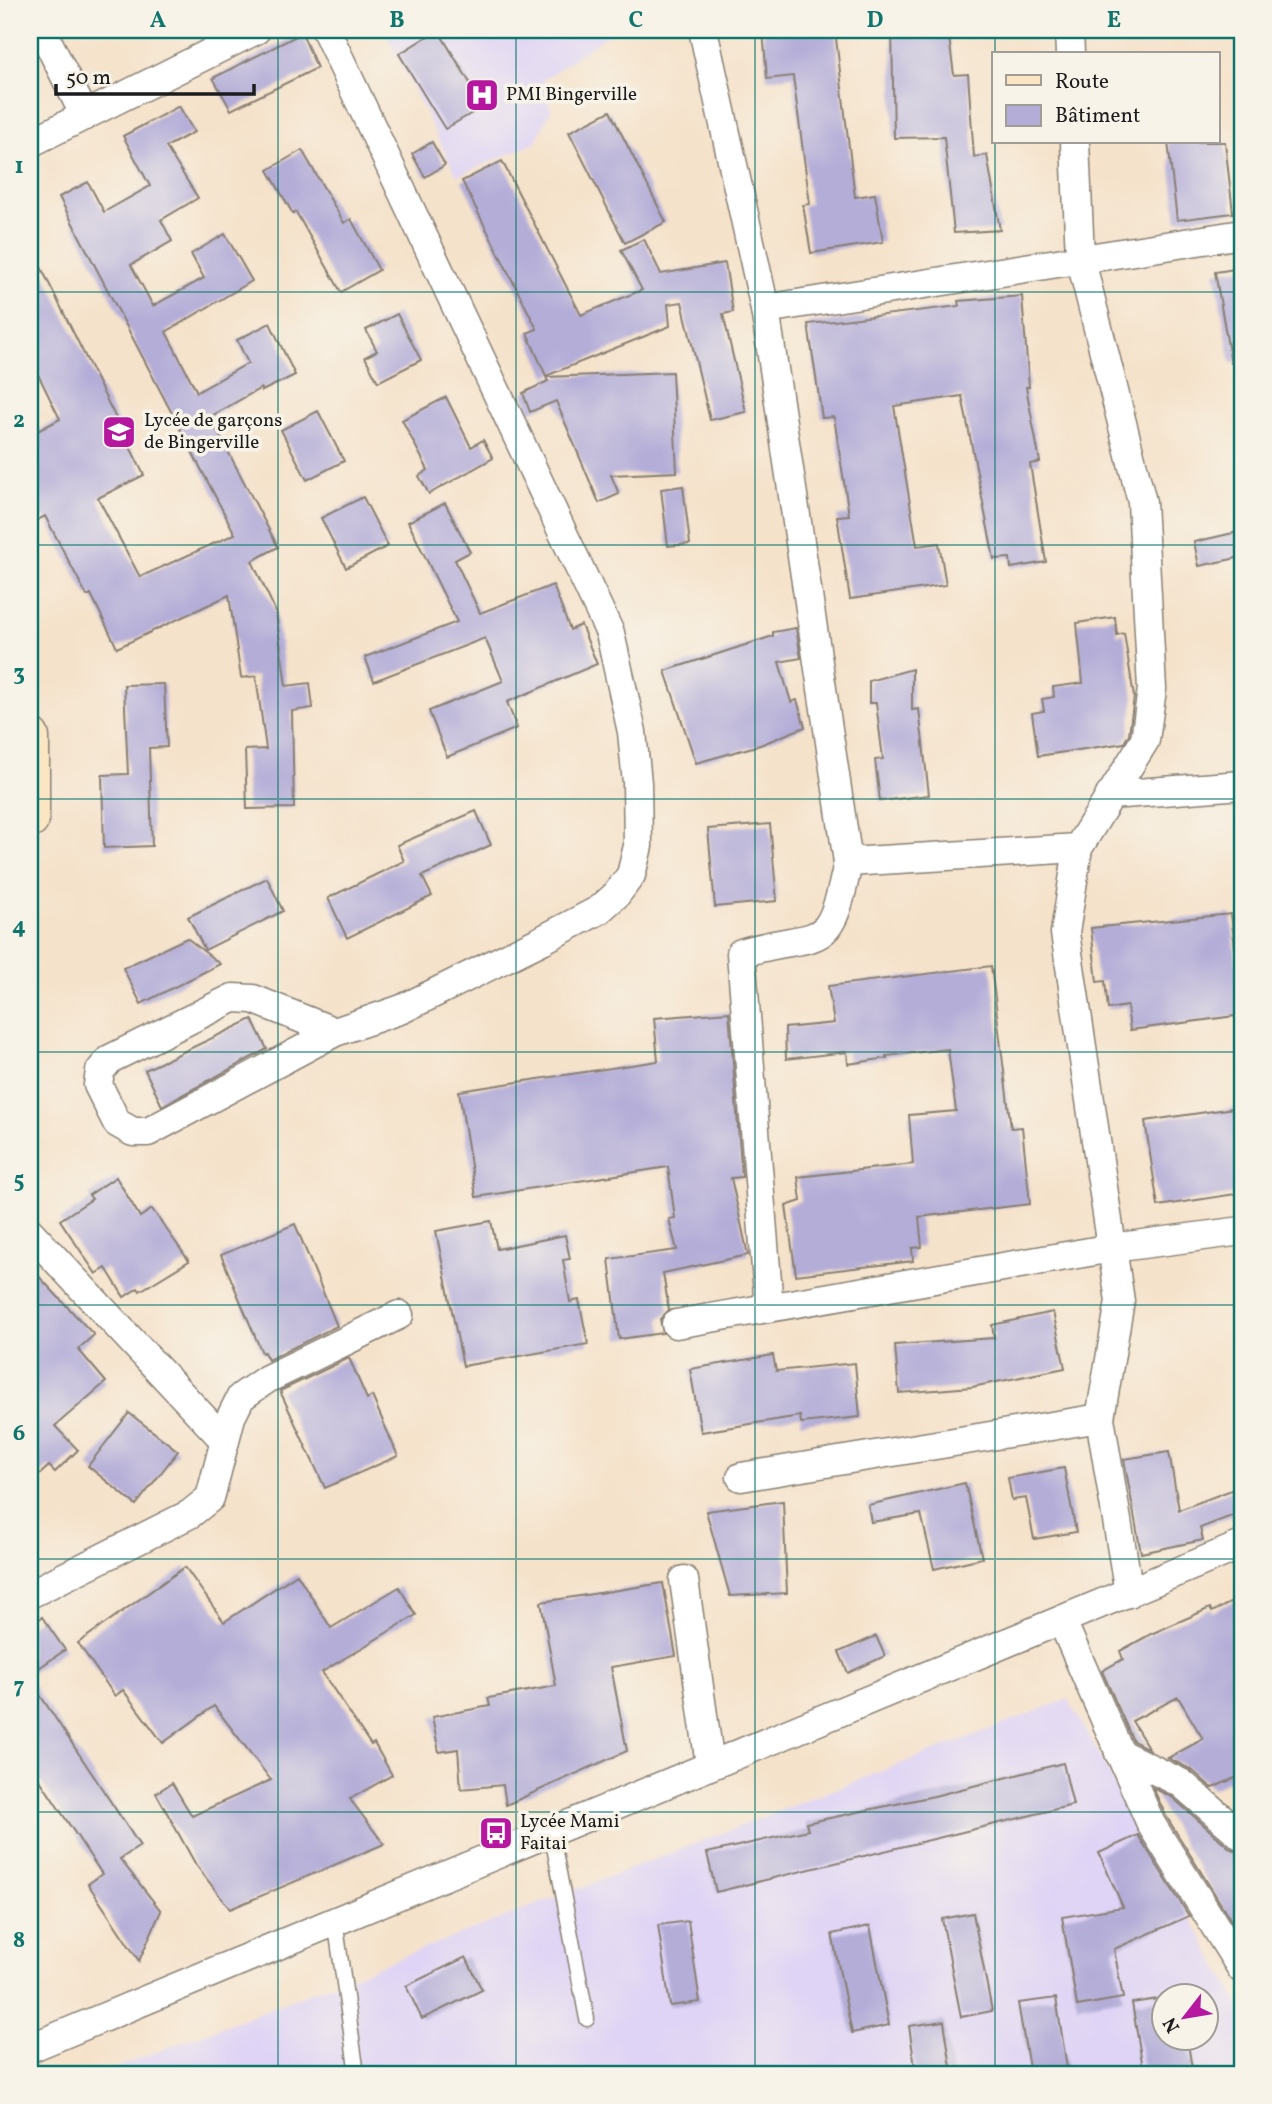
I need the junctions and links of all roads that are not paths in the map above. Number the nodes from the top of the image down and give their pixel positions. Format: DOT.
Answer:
graph roads {
  1 [pos="41,30"];
  2 [pos="256,30"];
  3 [pos="326,30"];
  4 [pos="703,30"];
  5 [pos="1069,30"];
  6 [pos="1070,52"];
  7 [pos="85,116"];
  8 [pos="30,144"];
  9 [pos="1074,144"];
  10 [pos="1242,234"];
  11 [pos="1080,257"];
  12 [pos="765,309"];
  13 [pos="30,737"];
  14 [pos="1242,785"];
  15 [pos="1110,795"];
  16 [pos="30,819"];
  17 [pos="1079,848"];
  18 [pos="848,862"];
  19 [pos="335,1032"];
  20 [pos="1242,1231"];
  21 [pos="30,1232"];
  22 [pos="1112,1248"];
  23 [pos="769,1307"];
  24 [pos="398,1315"];
  25 [pos="676,1324"];
  26 [pos="1100,1418"];
  27 [pos="225,1441"];
  28 [pos="741,1477"];
  29 [pos="1242,1545"];
  30 [pos="684,1580"];
  31 [pos="33,1587"];
  32 [pos="1129,1593"];
  33 [pos="1062,1621"];
  34 [pos="1119,1753"];
  35 [pos="710,1765"];
  36 [pos="551,1831"];
  37 [pos="1242,1836"];
  38 [pos="335,1920"];
  39 [pos="1235,1939"];
  40 [pos="1242,1969"];
  41 [pos="587,2020"];
  42 [pos="30,2048"];
  43 [pos="358,2074"];
  1 -- 7 [label="street"];
  2 -- 7 [label="street"];
  3 -- 19 [label="street"];
  4 -- 12 [label="street"];
  5 -- 6 [label="street"];
  7 -- 8 [label="street"];
  9 -- 11 [label="street"];
  10 -- 11 [label="street"];
  11 -- 12 [label="street"];
  11 -- 15 [label="street"];
  12 -- 18 [label="street"];
  13 -- 16 [label="main road"];
  14 -- 15 [label="street"];
  15 -- 17 [label="street"];
  17 -- 18 [label="street"];
  17 -- 22 [label="street"];
  18 -- 23 [label="street"];
  19 -- 19 [label="street"];
  20 -- 22 [label="street"];
  21 -- 27 [label="street"];
  22 -- 23 [label="street"];
  22 -- 26 [label="street"];
  23 -- 25 [label="street"];
  24 -- 27 [label="street"];
  26 -- 28 [label="street"];
  26 -- 32 [label="street"];
  27 -- 31 [label="street"];
  29 -- 32 [label="street"];
  30 -- 35 [label="street"];
  32 -- 33 [label="street"];
  33 -- 34 [label="street"];
  33 -- 35 [label="street"];
  34 -- 37 [label="street"];
  34 -- 39 [label="street"];
  35 -- 36 [label="street"];
  36 -- 38 [label="street"];
  36 -- 41 [label="lane"];
  38 -- 42 [label="street"];
  38 -- 43 [label="lane"];
  39 -- 40 [label="street"];
}
